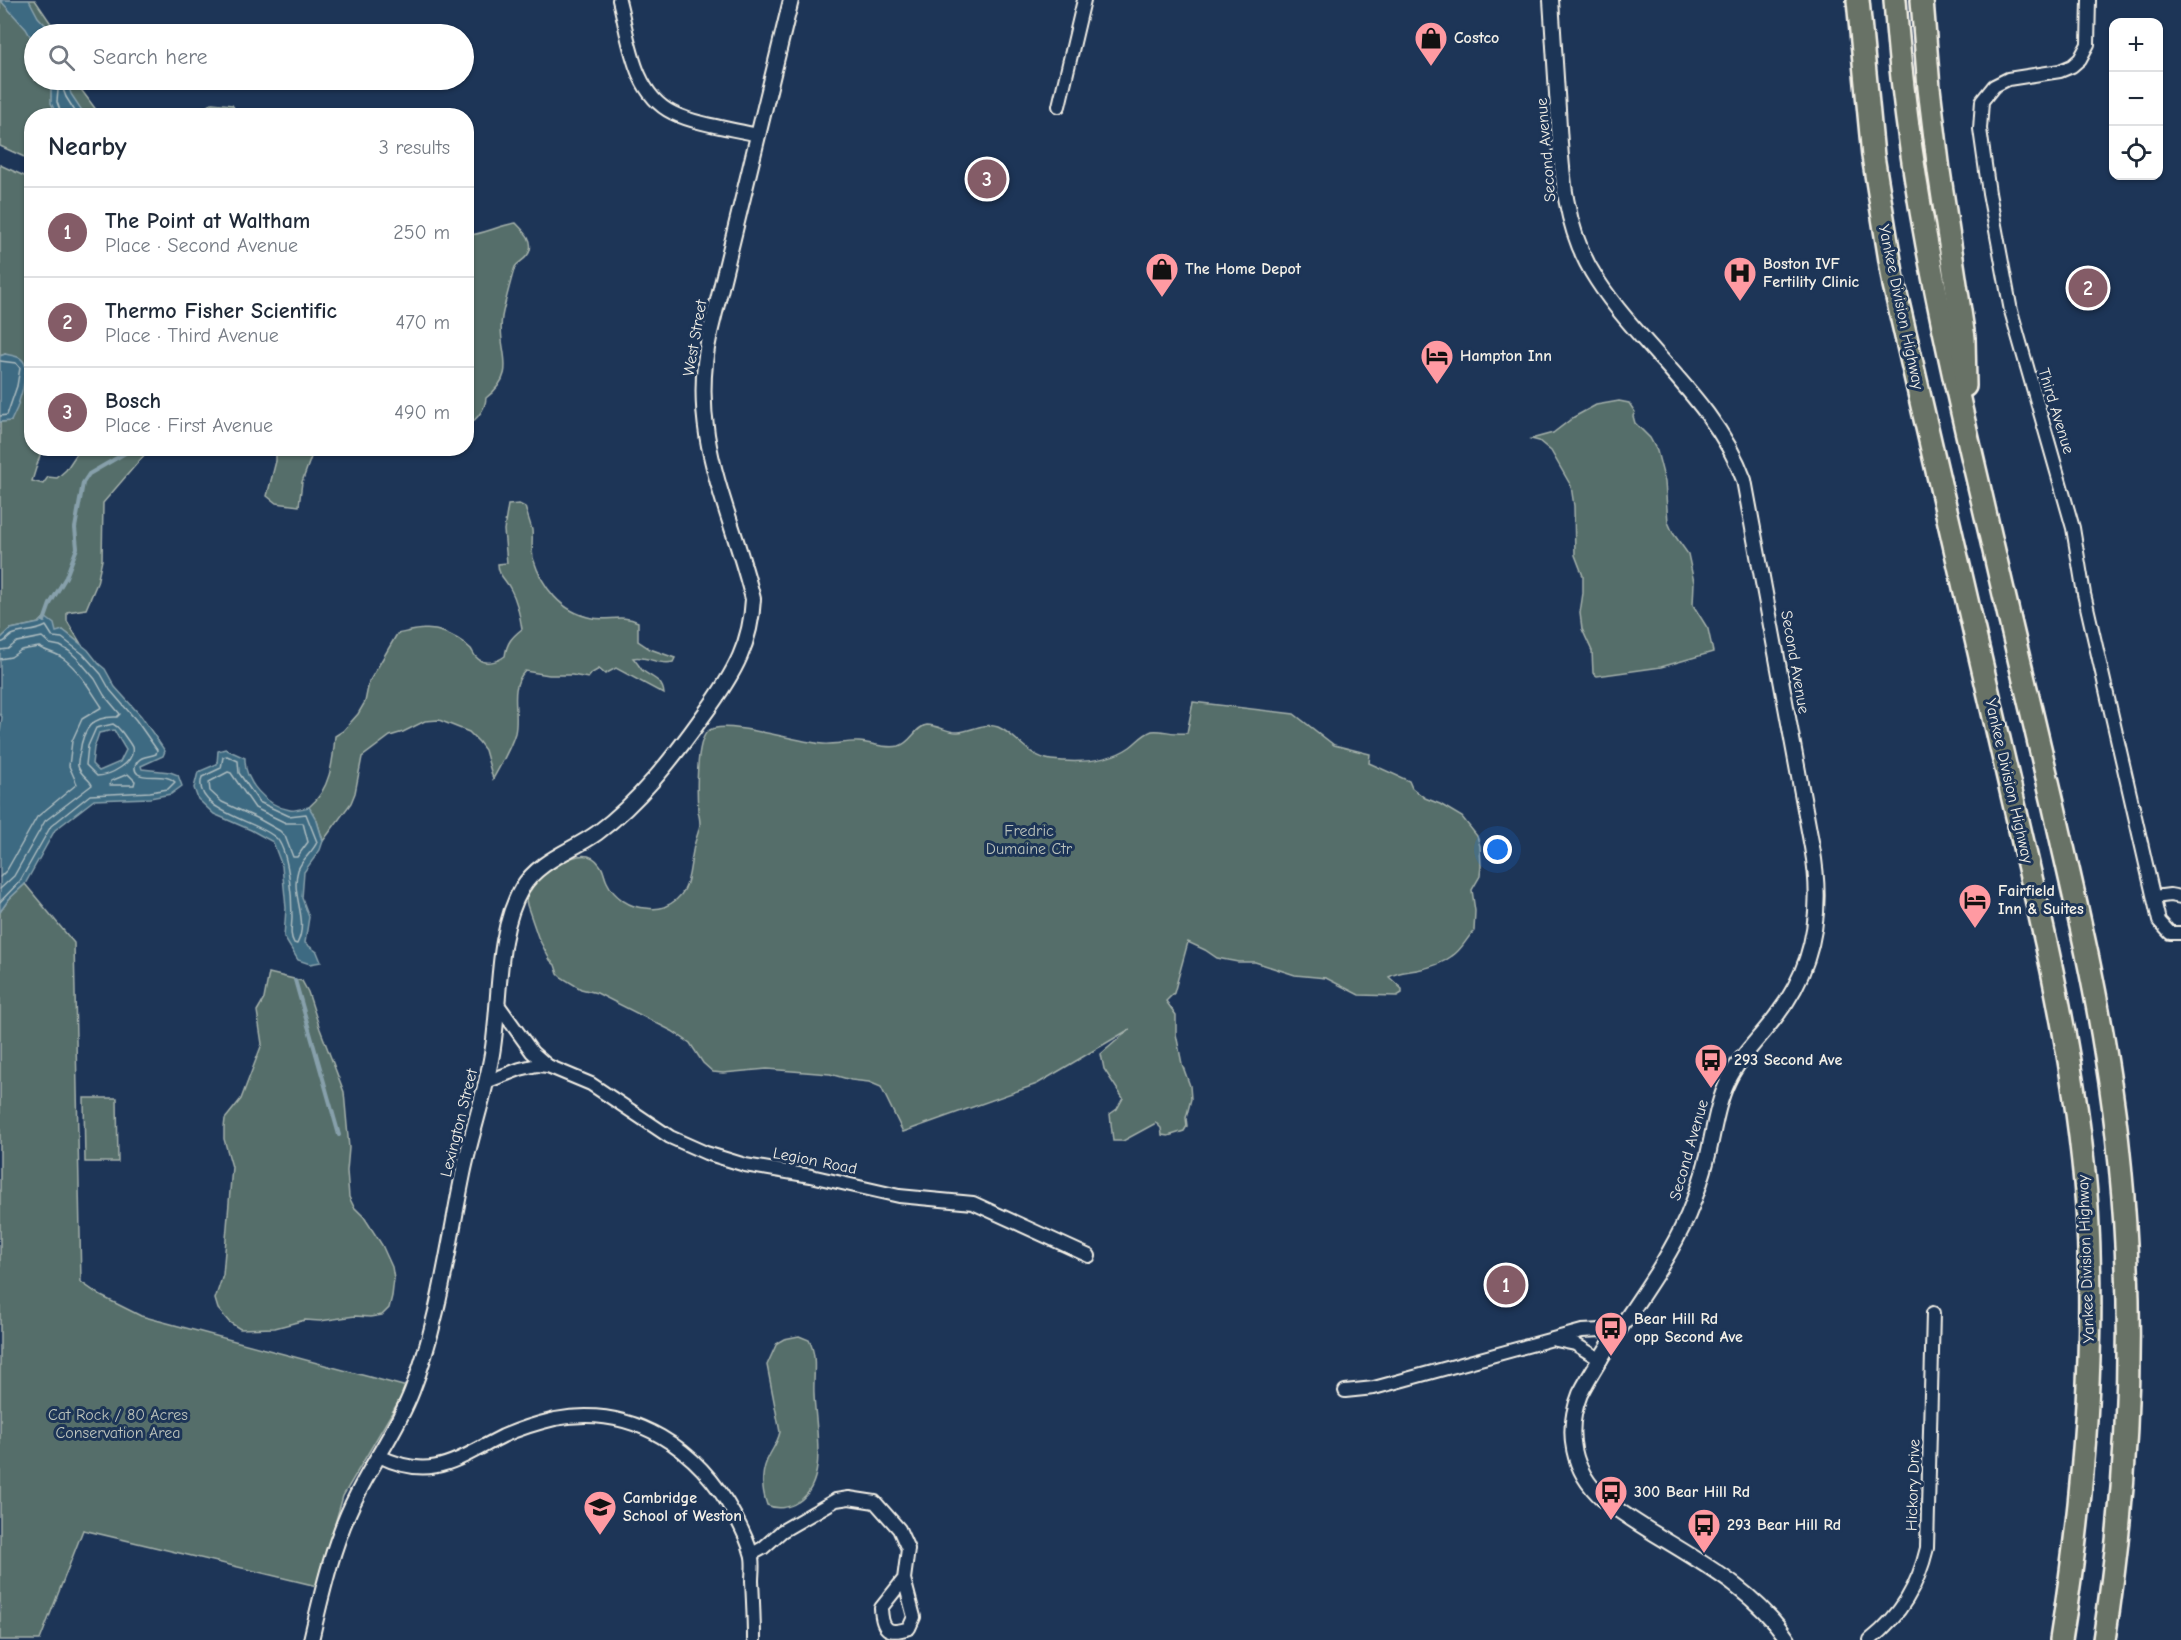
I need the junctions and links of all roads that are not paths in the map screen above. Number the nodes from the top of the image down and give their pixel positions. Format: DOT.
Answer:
graph roads {
  1 [pos="619,0"];
  2 [pos="791,0"];
  3 [pos="1084,0"];
  4 [pos="1551,0"];
  5 [pos="1895,0"];
  6 [pos="1922,0"];
  7 [pos="2089,0"];
  8 [pos="1858,3"];
  9 [pos="1059,106"];
  10 [pos="758,135"];
  11 [pos="1966,432"];
  12 [pos="728,678"];
  13 [pos="2154,897"];
  14 [pos="2181,897"];
  15 [pos="2181,933"];
  16 [pos="499,1006"];
  17 [pos="548,1066"];
  18 [pos="486,1082"];
  19 [pos="1089,1256"];
  20 [pos="1933,1313"];
  21 [pos="1617,1335"];
  22 [pos="1549,1340"];
  23 [pos="1601,1360"];
  24 [pos="1346,1391"];
  25 [pos="379,1456"];
  26 [pos="752,1554"];
  27 [pos="904,1579"];
  28 [pos="311,1640"];
  29 [pos="754,1640"];
  30 [pos="1788,1640"];
  31 [pos="1870,1640"];
  32 [pos="2061,1640"];
  33 [pos="2104,1640"];
  1 -- 10 [label="street"];
  2 -- 10 [label="street, West Street"];
  3 -- 9 [label="street"];
  4 -- 21 [label="street, Second Avenue"];
  5 -- 11 [label="highway"];
  6 -- 11 [label="highway"];
  7 -- 13 [label="street, Third Avenue"];
  8 -- 32 [label="highway, Yankee Division Highway"];
  10 -- 12 [label="street, West Street"];
  11 -- 33 [label="highway"];
  12 -- 16 [label="street, Lexington Street"];
  13 -- 14 [label="street"];
  13 -- 15 [label="street, Third Avenue"];
  16 -- 17 [label="street, Legion Road"];
  16 -- 18 [label="street, Lexington Street"];
  17 -- 18 [label="street, Legion Road"];
  17 -- 19 [label="street, Legion Road"];
  18 -- 25 [label="street, Lexington Street"];
  20 -- 31 [label="street, Hickory Drive"];
  21 -- 22 [label="street"];
  21 -- 23 [label="street, Second Avenue"];
  22 -- 23 [label="street"];
  22 -- 24 [label="street"];
  23 -- 30 [label="street, Second Avenue"];
  25 -- 26 [label="street"];
  25 -- 28 [label="street, Lexington Street"];
  26 -- 27 [label="street"];
  26 -- 29 [label="street"];
}
